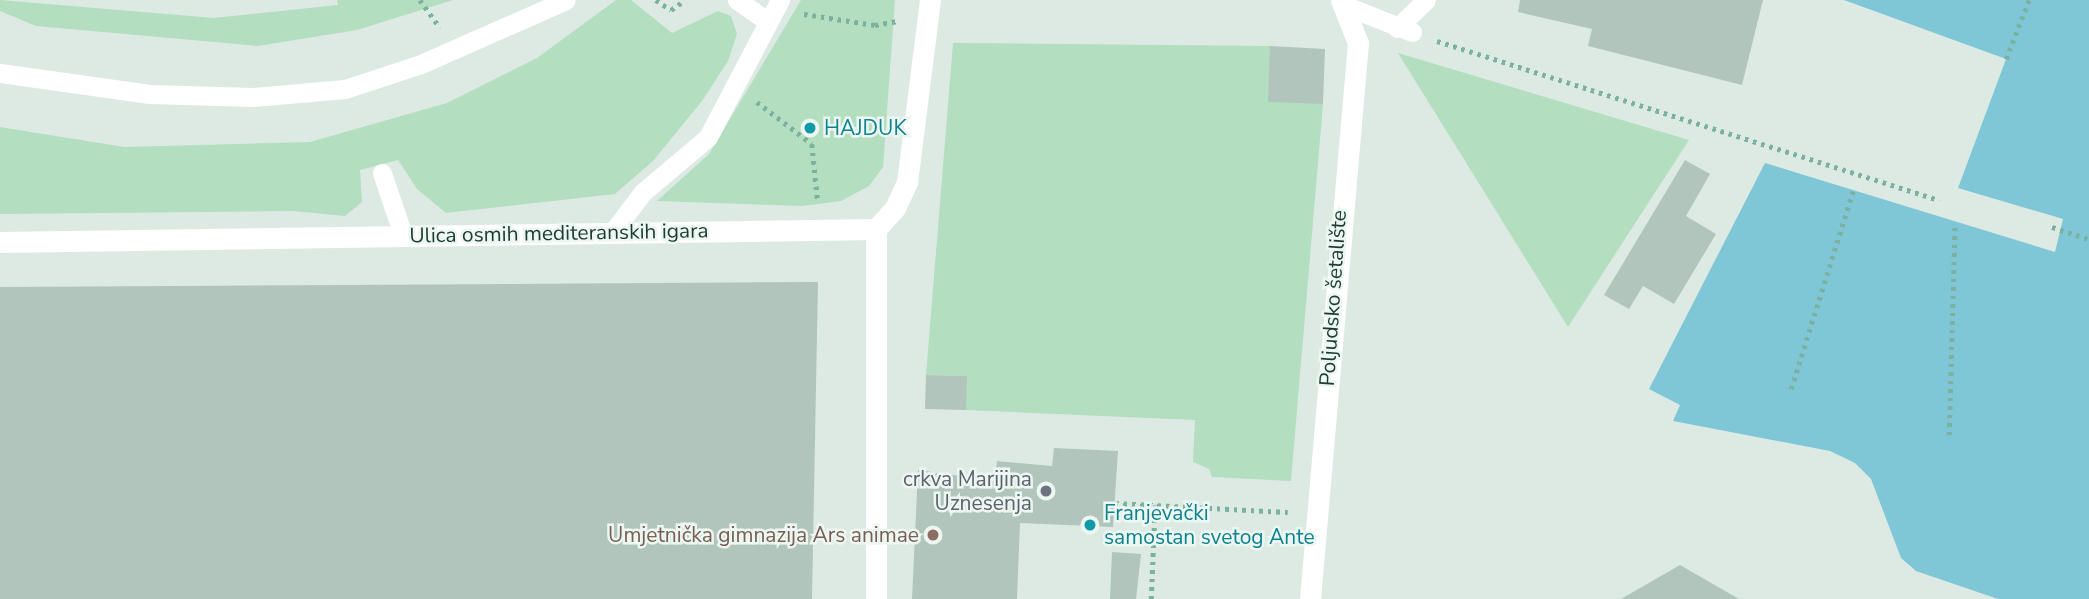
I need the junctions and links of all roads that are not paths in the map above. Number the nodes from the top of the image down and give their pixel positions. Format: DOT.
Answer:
graph roads {
  1 [pos="566,0"];
  2 [pos="737,0"];
  3 [pos="930,0"];
  4 [pos="1426,0"];
  5 [pos="1344,3"];
  6 [pos="775,8"];
  7 [pos="0,73"];
  8 [pos="382,173"];
  9 [pos="615,229"];
  10 [pos="876,229"];
  11 [pos="403,235"];
  12 [pos="0,242"];
  13 [pos="876,599"];
  14 [pos="1310,599"];
  1 -- 7 [label="lane"];
  2 -- 6 [label="lane"];
  3 -- 10 [label="street"];
  4 -- 5 [label="lane"];
  5 -- 14 [label="street, Poljudsko šetalište"];
  6 -- 9 [label="lane"];
  8 -- 11 [label="lane"];
  9 -- 10 [label="street, Ulica osmih mediteranskih igara"];
  9 -- 11 [label="street, Ulica osmih mediteranskih igara"];
  10 -- 13 [label="street"];
  11 -- 12 [label="street, Ulica osmih mediteranskih igara"];
}
